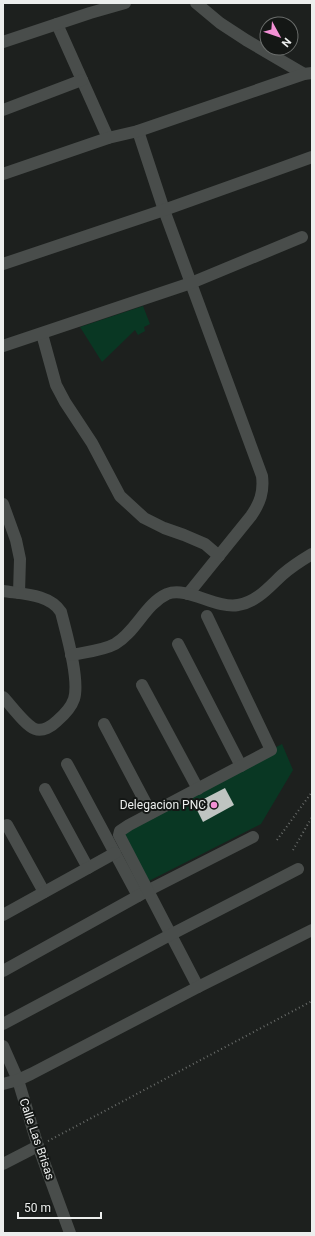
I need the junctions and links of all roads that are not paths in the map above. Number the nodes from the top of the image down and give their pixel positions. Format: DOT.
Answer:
graph roads {
  1 [pos="125,3"];
  2 [pos="194,4"];
  3 [pos="88,8"];
  4 [pos="57,24"];
  5 [pos="3,42"];
  6 [pos="308,73"];
  7 [pos="82,80"];
  8 [pos="3,110"];
  9 [pos="138,131"];
  10 [pos="108,138"];
  11 [pos="312,157"];
  12 [pos="3,174"];
  13 [pos="164,210"];
  14 [pos="302,237"];
  15 [pos="3,264"];
  16 [pos="191,283"];
  17 [pos="42,334"];
  18 [pos="3,346"];
  19 [pos="3,504"];
  20 [pos="312,554"];
  21 [pos="219,556"];
  22 [pos="3,591"];
  23 [pos="19,593"];
  24 [pos="188,594"];
  25 [pos="207,616"];
  26 [pos="178,644"];
  27 [pos="71,654"];
  28 [pos="142,686"];
  29 [pos="3,697"];
  30 [pos="104,724"];
  31 [pos="67,764"];
  32 [pos="241,766"];
  33 [pos="44,789"];
  34 [pos="198,789"];
  35 [pos="151,813"];
  36 [pos="7,825"];
  37 [pos="253,837"];
  38 [pos="115,853"];
  39 [pos="88,868"];
  40 [pos="298,869"];
  41 [pos="44,892"];
  42 [pos="143,894"];
  43 [pos="3,915"];
  44 [pos="312,930"];
  45 [pos="170,935"];
  46 [pos="3,971"];
  47 [pos="198,987"];
  48 [pos="3,1024"];
  49 [pos="3,1046"];
  50 [pos="18,1080"];
  51 [pos="3,1084"];
  52 [pos="38,1146"];
  53 [pos="3,1164"];
  54 [pos="70,1233"];
  1 -- 3 [label="street"];
  2 -- 6 [label="street"];
  3 -- 4 [label="street"];
  4 -- 5 [label="street"];
  4 -- 7 [label="street"];
  6 -- 9 [label="street"];
  7 -- 8 [label="street"];
  7 -- 10 [label="street"];
  9 -- 10 [label="street"];
  9 -- 13 [label="street"];
  10 -- 12 [label="street"];
  11 -- 13 [label="street"];
  13 -- 15 [label="street"];
  13 -- 16 [label="street"];
  14 -- 16 [label="street"];
  16 -- 17 [label="street"];
  16 -- 21 [label="street"];
  17 -- 18 [label="street"];
  17 -- 21 [label="street"];
  19 -- 23 [label="street"];
  20 -- 24 [label="street"];
  21 -- 24 [label="street"];
  22 -- 23 [label="street"];
  23 -- 27 [label="street"];
  24 -- 27 [label="street"];
  25 -- 32 [label="street"];
  26 -- 32 [label="street"];
  27 -- 29 [label="street"];
  28 -- 34 [label="street"];
  30 -- 35 [label="street"];
  31 -- 38 [label="street"];
  32 -- 34 [label="street"];
  33 -- 39 [label="street"];
  34 -- 35 [label="street"];
  35 -- 42 [label="street"];
  36 -- 41 [label="street"];
  37 -- 42 [label="street"];
  38 -- 39 [label="street"];
  38 -- 42 [label="street"];
  39 -- 41 [label="street"];
  40 -- 45 [label="street"];
  41 -- 43 [label="street"];
  42 -- 45 [label="street"];
  42 -- 46 [label="street"];
  44 -- 47 [label="street"];
  45 -- 47 [label="street"];
  45 -- 48 [label="street"];
  47 -- 50 [label="street"];
  49 -- 50 [label="street, Calle Las Brisas"];
  50 -- 51 [label="street"];
  50 -- 52 [label="street, Calle Las Brisas"];
  52 -- 53 [label="street"];
  52 -- 54 [label="street, Calle Las Brisas"];
}
